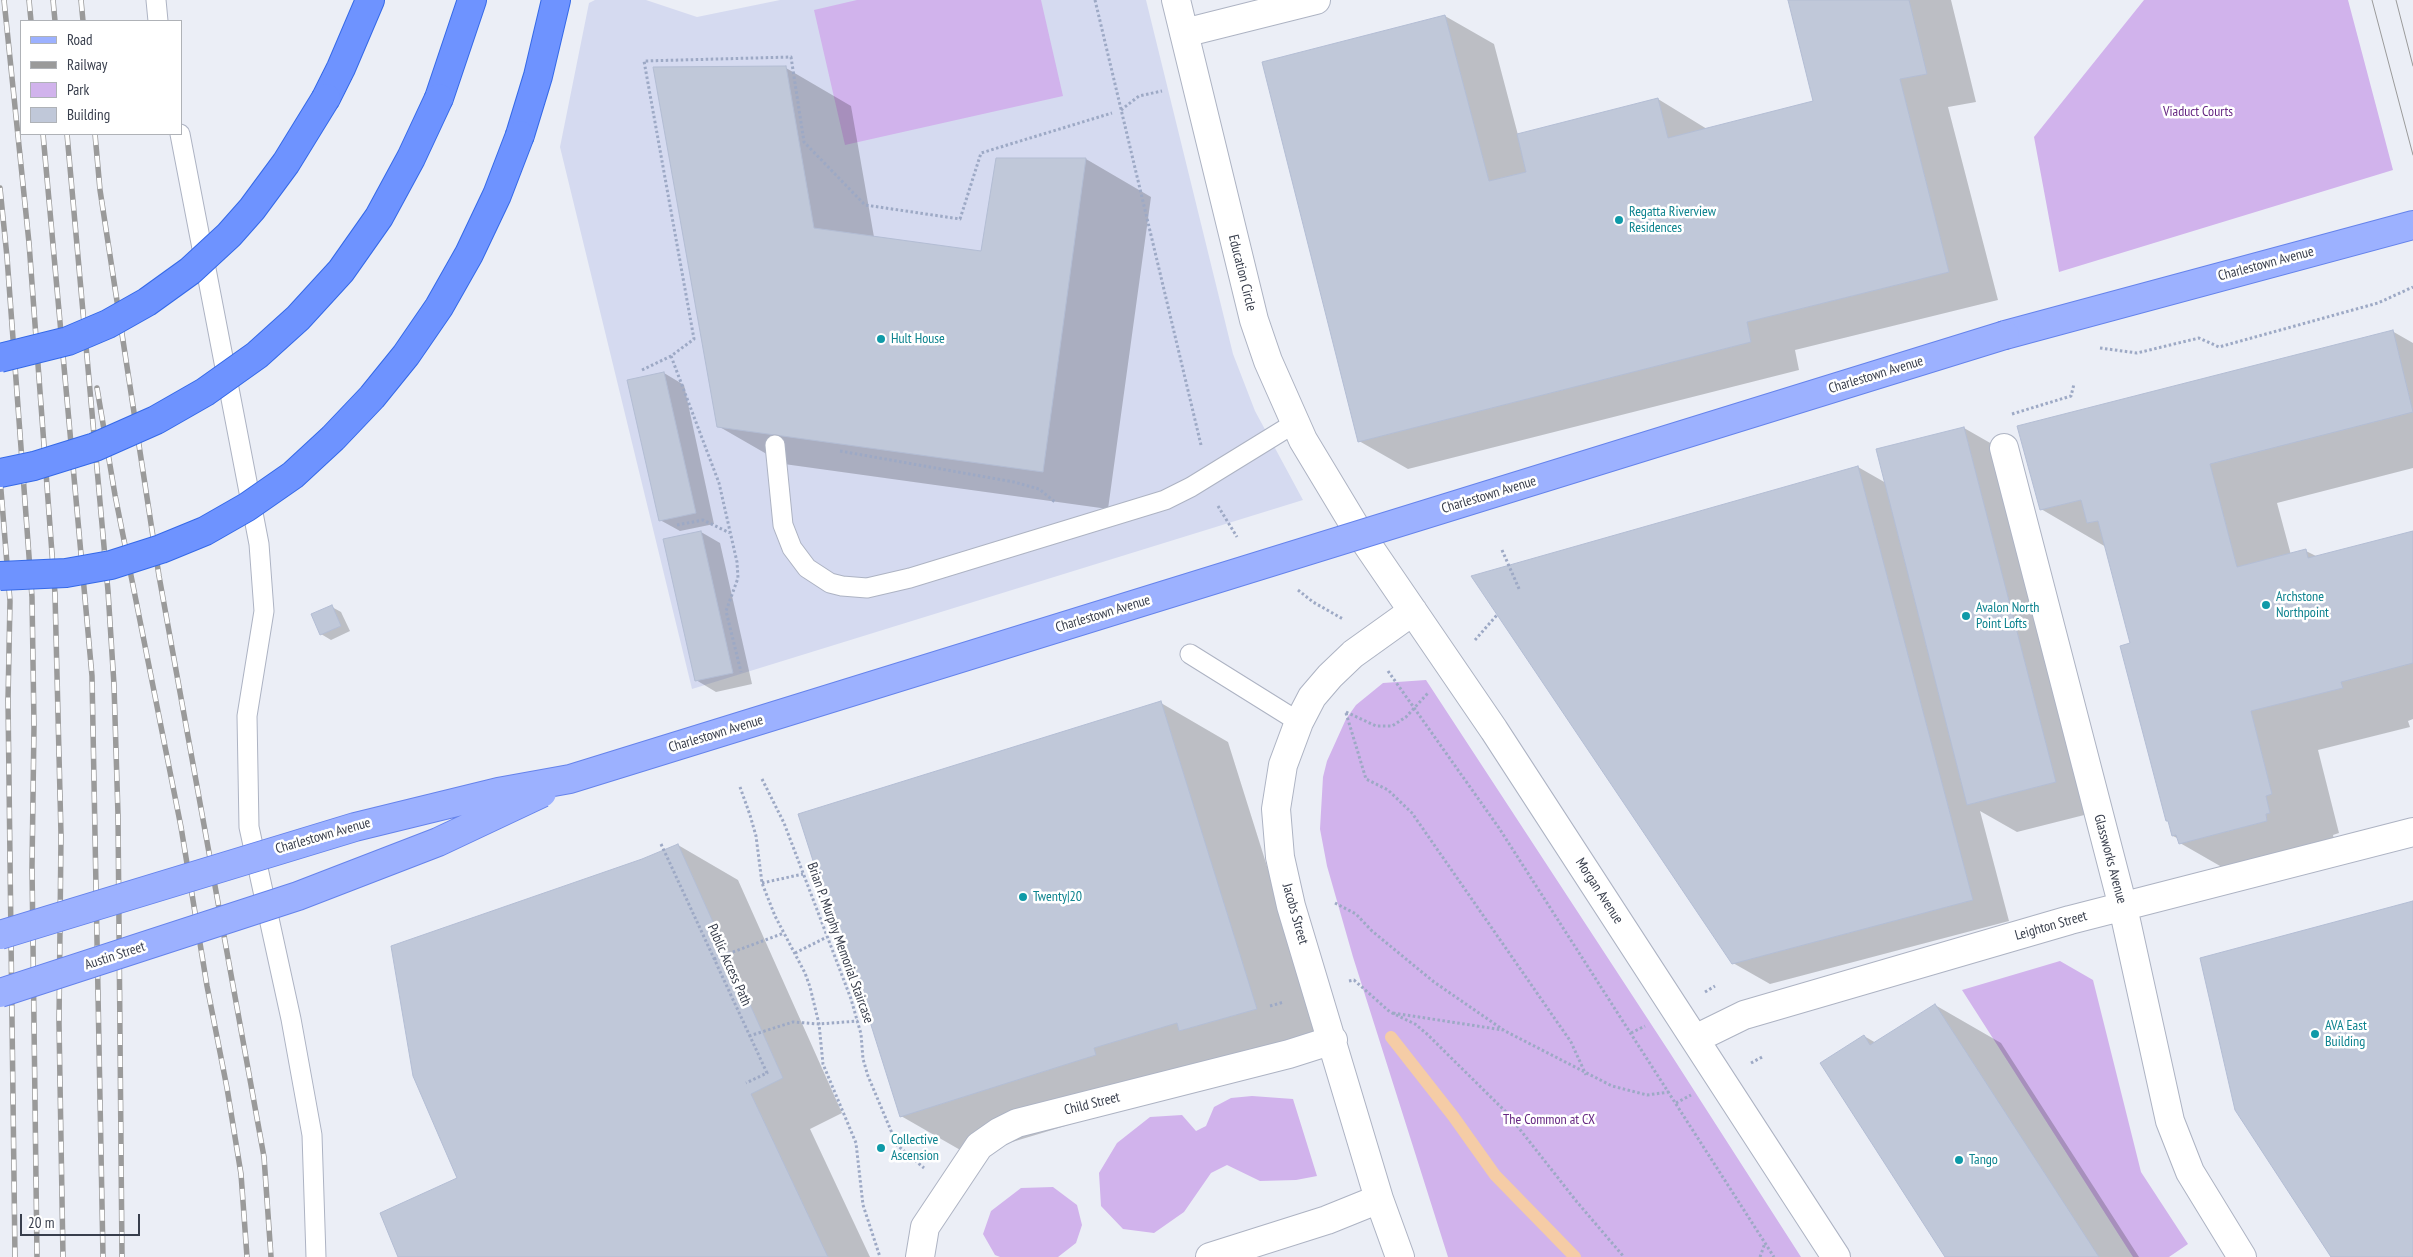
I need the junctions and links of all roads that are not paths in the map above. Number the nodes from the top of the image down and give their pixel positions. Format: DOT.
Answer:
graph roads {
  1 [pos="156,0"];
  2 [pos="370,0"];
  3 [pos="472,0"];
  4 [pos="556,0"];
  5 [pos="1176,0"];
  6 [pos="1316,0"];
  7 [pos="158,20"];
  8 [pos="1184,33"];
  9 [pos="180,135"];
  10 [pos="2413,224"];
  11 [pos="204,259"];
  12 [pos="0,358"];
  13 [pos="1295,423"];
  14 [pos="775,445"];
  15 [pos="2004,448"];
  16 [pos="0,473"];
  17 [pos="1356,528"];
  18 [pos="0,576"];
  19 [pos="1413,611"];
  20 [pos="1190,654"];
  21 [pos="1299,722"];
  22 [pos="570,779"];
  23 [pos="2413,832"];
  24 [pos="2123,906"];
  25 [pos="229,919"];
  26 [pos="0,935"];
  27 [pos="0,993"];
  28 [pos="1695,1039"];
  29 [pos="1333,1040"];
  30 [pos="1379,1199"];
  31 [pos="316,1257"];
  32 [pos="920,1257"];
  33 [pos="1210,1257"];
  34 [pos="1400,1257"];
  35 [pos="1836,1257"];
  36 [pos="2242,1257"];
  1 -- 7 [label="lane"];
  2 -- 11 [label="highway, bridge"];
  3 -- 16 [label="highway, bridge"];
  4 -- 18 [label="highway, bridge"];
  5 -- 8 [label="street, Education Circle"];
  6 -- 8 [label="street"];
  8 -- 13 [label="street, Education Circle"];
  9 -- 11 [label="lane"];
  10 -- 22 [label="main road, Charlestown Avenue, bridge"];
  11 -- 12 [label="highway, bridge"];
  11 -- 31 [label="lane"];
  13 -- 14 [label="lane"];
  13 -- 17 [label="street, Education Circle"];
  15 -- 24 [label="street, Glassworks Avenue"];
  17 -- 19 [label="street, Morgan Avenue"];
  19 -- 21 [label="street, Jacobs Street"];
  19 -- 28 [label="street, Morgan Avenue"];
  20 -- 21 [label="lane"];
  21 -- 29 [label="street, Jacobs Street"];
  22 -- 25 [label="main road, Charlestown Avenue, bridge"];
  22 -- 26 [label="main road, Charlestown Avenue, bridge"];
  23 -- 24 [label="street, Leighton Street"];
  24 -- 28 [label="street, Leighton Street"];
  24 -- 36 [label="street, Glassworks Avenue"];
  25 -- 27 [label="main road, Austin Street, bridge"];
  28 -- 35 [label="street, Morgan Avenue"];
  29 -- 30 [label="street, Jacobs Street"];
  29 -- 32 [label="street, Child Street"];
  30 -- 33 [label="street"];
  30 -- 34 [label="street, Jacobs Street"];
}
